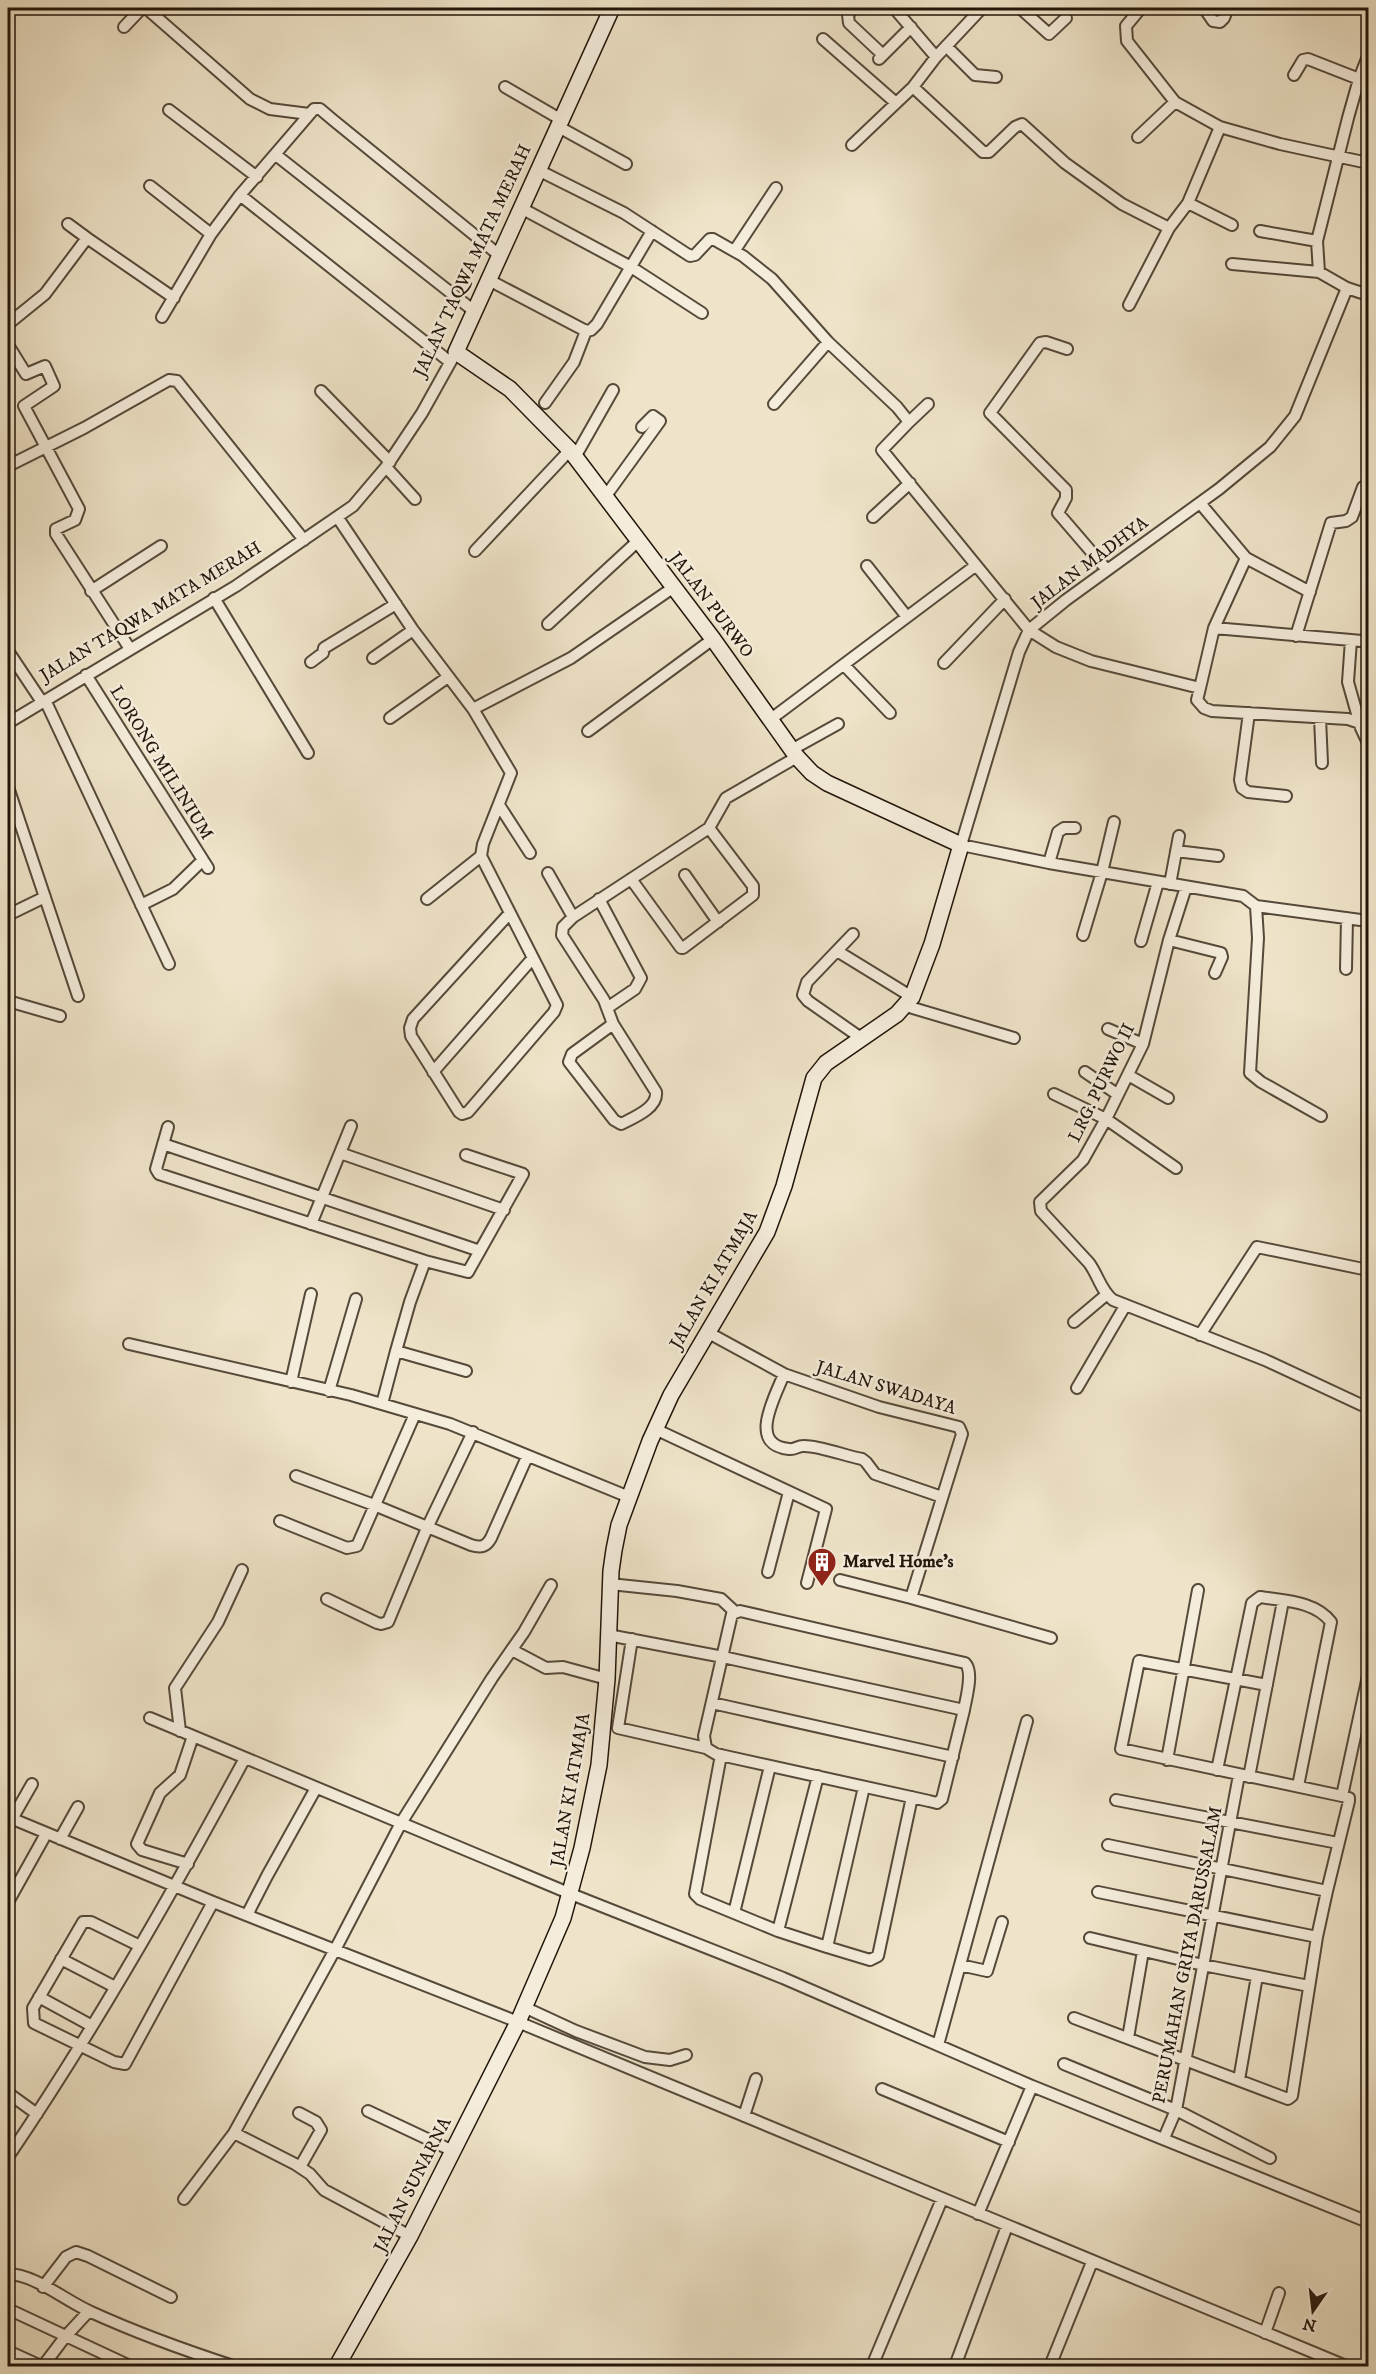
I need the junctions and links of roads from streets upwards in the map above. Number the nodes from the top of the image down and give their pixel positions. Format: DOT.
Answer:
graph roads {
  1 [pos="144,8"];
  2 [pos="612,8"];
  3 [pos="853,8"];
  4 [pos="894,8"];
  5 [pos="982,8"];
  6 [pos="1020,8"];
  7 [pos="1141,8"];
  8 [pos="1204,8"];
  9 [pos="1228,8"];
  10 [pos="1066,18"];
  11 [pos="124,27"];
  12 [pos="910,27"];
  13 [pos="823,39"];
  14 [pos="946,46"];
  15 [pos="1368,56"];
  16 [pos="936,57"];
  17 [pos="1294,75"];
  18 [pos="996,77"];
  19 [pos="1359,79"];
  20 [pos="505,87"];
  21 [pos="913,87"];
  22 [pos="1175,102"];
  23 [pos="896,103"];
  24 [pos="169,110"];
  25 [pos="309,114"];
  26 [pos="558,122"];
  27 [pos="1220,127"];
  28 [pos="1138,137"];
  29 [pos="852,145"];
  30 [pos="276,155"];
  31 [pos="1338,156"];
  32 [pos="1368,163"];
  33 [pos="626,164"];
  34 [pos="538,170"];
  35 [pos="257,177"];
  36 [pos="150,186"];
  37 [pos="776,188"];
  38 [pos="240,195"];
  39 [pos="1188,203"];
  40 [pos="521,208"];
  41 [pos="68,224"];
  42 [pos="1232,225"];
  43 [pos="1169,228"];
  44 [pos="652,231"];
  45 [pos="1260,231"];
  46 [pos="211,234"];
  47 [pos="87,238"];
  48 [pos="1317,241"];
  49 [pos="735,250"];
  50 [pos="498,255"];
  51 [pos="1232,264"];
  52 [pos="631,267"];
  53 [pos="1318,272"];
  54 [pos="487,279"];
  55 [pos="1347,288"];
  56 [pos="1368,295"];
  57 [pos="174,298"];
  58 [pos="1129,305"];
  59 [pos="474,311"];
  60 [pos="702,313"];
  61 [pos="162,317"];
  62 [pos="8,324"];
  63 [pos="586,331"];
  64 [pos="828,342"];
  65 [pos="8,345"];
  66 [pos="1067,349"];
  67 [pos="453,357"];
  68 [pos="613,390"];
  69 [pos="321,391"];
  70 [pos="544,403"];
  71 [pos="774,404"];
  72 [pos="928,404"];
  73 [pos="909,422"];
  74 [pos="642,427"];
  75 [pos="46,446"];
  76 [pos="572,453"];
  77 [pos="388,464"];
  78 [pos="8,466"];
  79 [pos="910,483"];
  80 [pos="1363,487"];
  81 [pos="605,497"];
  82 [pos="415,499"];
  83 [pos="1200,503"];
  84 [pos="873,516"];
  85 [pos="338,518"];
  86 [pos="304,540"];
  87 [pos="638,541"];
  88 [pos="161,546"];
  89 [pos="475,551"];
  90 [pos="1246,558"];
  91 [pos="867,566"];
  92 [pos="975,566"];
  93 [pos="1107,570"];
  94 [pos="674,587"];
  95 [pos="91,591"];
  96 [pos="1310,592"];
  97 [pos="214,598"];
  98 [pos="1005,599"];
  99 [pos="396,604"];
  100 [pos="907,617"];
  101 [pos="548,624"];
  102 [pos="1214,628"];
  103 [pos="413,630"];
  104 [pos="1029,630"];
  105 [pos="1296,636"];
  106 [pos="1368,638"];
  107 [pos="713,639"];
  108 [pos="1351,640"];
  109 [pos="130,649"];
  110 [pos="8,651"];
  111 [pos="373,658"];
  112 [pos="312,662"];
  113 [pos="944,663"];
  114 [pos="844,665"];
  115 [pos="87,675"];
  116 [pos="448,677"];
  117 [pos="1200,688"];
  118 [pos="44,701"];
  119 [pos="473,709"];
  120 [pos="890,712"];
  121 [pos="1249,713"];
  122 [pos="1320,717"];
  123 [pos="390,718"];
  124 [pos="771,719"];
  125 [pos="8,723"];
  126 [pos="1360,723"];
  127 [pos="838,724"];
  128 [pos="588,731"];
  129 [pos="1368,743"];
  130 [pos="308,753"];
  131 [pos="795,753"];
  132 [pos="1322,763"];
  133 [pos="8,787"];
  134 [pos="1286,796"];
  135 [pos="499,805"];
  136 [pos="1114,822"];
  137 [pos="709,828"];
  138 [pos="1076,828"];
  139 [pos="1179,836"];
  140 [pos="960,845"];
  141 [pos="1176,851"];
  142 [pos="530,853"];
  143 [pos="481,856"];
  144 [pos="1218,856"];
  145 [pos="1049,863"];
  146 [pos="1102,872"];
  147 [pos="548,873"];
  148 [pos="685,875"];
  149 [pos="632,879"];
  150 [pos="1158,882"];
  151 [pos="1170,884"];
  152 [pos="1186,887"];
  153 [pos="45,897"];
  154 [pos="427,899"];
  155 [pos="599,899"];
  156 [pos="141,905"];
  157 [pos="1256,906"];
  158 [pos="509,914"];
  159 [pos="8,915"];
  160 [pos="573,917"];
  161 [pos="1347,918"];
  162 [pos="1368,921"];
  163 [pos="718,922"];
  164 [pos="853,934"];
  165 [pos="1083,935"];
  166 [pos="1168,940"];
  167 [pos="1142,941"];
  168 [pos="837,951"];
  169 [pos="532,958"];
  170 [pos="169,964"];
  171 [pos="1346,969"];
  172 [pos="1215,973"];
  173 [pos="78,996"];
  174 [pos="8,1002"];
  175 [pos="909,1002"];
  176 [pos="607,1008"];
  177 [pos="60,1016"];
  178 [pos="613,1024"];
  179 [pos="1108,1029"];
  180 [pos="861,1038"];
  181 [pos="1014,1038"];
  182 [pos="1143,1044"];
  183 [pos="433,1072"];
  184 [pos="1084,1072"];
  185 [pos="1128,1075"];
  186 [pos="1054,1094"];
  187 [pos="1118,1095"];
  188 [pos="1168,1098"];
  189 [pos="1321,1116"];
  190 [pos="1106,1119"];
  191 [pos="351,1126"];
  192 [pos="168,1127"];
  193 [pos="163,1144"];
  194 [pos="340,1153"];
  195 [pos="466,1155"];
  196 [pos="1176,1168"];
  197 [pos="322,1198"];
  198 [pos="504,1210"];
  199 [pos="311,1224"];
  200 [pos="480,1251"];
  201 [pos="425,1261"];
  202 [pos="1368,1270"];
  203 [pos="311,1294"];
  204 [pos="1106,1295"];
  205 [pos="356,1299"];
  206 [pos="1125,1306"];
  207 [pos="1074,1322"];
  208 [pos="707,1332"];
  209 [pos="1200,1335"];
  210 [pos="129,1344"];
  211 [pos="396,1351"];
  212 [pos="466,1371"];
  213 [pos="784,1374"];
  214 [pos="291,1382"];
  215 [pos="1077,1388"];
  216 [pos="329,1390"];
  217 [pos="382,1404"];
  218 [pos="1368,1408"];
  219 [pos="415,1414"];
  220 [pos="655,1429"];
  221 [pos="474,1432"];
  222 [pos="527,1457"];
  223 [pos="296,1476"];
  224 [pos="789,1492"];
  225 [pos="629,1497"];
  226 [pos="942,1497"];
  227 [pos="374,1505"];
  228 [pos="280,1521"];
  229 [pos="428,1528"];
  230 [pos="242,1570"];
  231 [pos="768,1572"];
  232 [pos="840,1580"];
  233 [pos="807,1583"];
  234 [pos="610,1584"];
  235 [pos="551,1585"];
  236 [pos="1198,1590"];
  237 [pos="911,1598"];
  238 [pos="327,1599"];
  239 [pos="1283,1601"];
  240 [pos="735,1612"];
  241 [pos="608,1635"];
  242 [pos="1051,1638"];
  243 [pos="632,1639"];
  244 [pos="512,1650"];
  245 [pos="723,1657"];
  246 [pos="1183,1669"];
  247 [pos="1368,1676"];
  248 [pos="1238,1678"];
  249 [pos="607,1679"];
  250 [pos="1267,1684"];
  251 [pos="712,1703"];
  252 [pos="964,1710"];
  253 [pos="150,1718"];
  254 [pos="1027,1721"];
  255 [pos="180,1731"];
  256 [pos="193,1736"];
  257 [pos="706,1748"];
  258 [pos="721,1755"];
  259 [pos="953,1757"];
  260 [pos="246,1758"];
  261 [pos="1167,1760"];
  262 [pos="770,1766"];
  263 [pos="1217,1770"];
  264 [pos="818,1776"];
  265 [pos="1244,1776"];
  266 [pos="32,1784"];
  267 [pos="1298,1786"];
  268 [pos="864,1787"];
  269 [pos="316,1788"];
  270 [pos="1342,1796"];
  271 [pos="912,1797"];
  272 [pos="1116,1800"];
  273 [pos="75,1810"];
  274 [pos="12,1817"];
  275 [pos="401,1823"];
  276 [pos="1230,1823"];
  277 [pos="46,1834"];
  278 [pos="61,1836"];
  279 [pos="1338,1843"];
  280 [pos="1108,1845"];
  281 [pos="186,1867"];
  282 [pos="1221,1869"];
  283 [pos="177,1883"];
  284 [pos="1327,1891"];
  285 [pos="1098,1892"];
  286 [pos="571,1894"];
  287 [pos="8,1902"];
  288 [pos="213,1902"];
  289 [pos="248,1913"];
  290 [pos="734,1913"];
  291 [pos="1213,1914"];
  292 [pos="1002,1922"];
  293 [pos="778,1931"];
  294 [pos="1317,1936"];
  295 [pos="1090,1938"];
  296 [pos="140,1946"];
  297 [pos="826,1947"];
  298 [pos="336,1948"];
  299 [pos="1143,1951"];
  300 [pos="61,1959"];
  301 [pos="960,1965"];
  302 [pos="1203,1965"];
  303 [pos="1257,1976"];
  304 [pos="1309,1986"];
  305 [pos="115,1988"];
  306 [pos="39,1997"];
  307 [pos="521,2015"];
  308 [pos="1074,2018"];
  309 [pos="92,2026"];
  310 [pos="1128,2038"];
  311 [pos="81,2045"];
  312 [pos="938,2045"];
  313 [pos="686,2055"];
  314 [pos="1185,2060"];
  315 [pos="1064,2064"];
  316 [pos="756,2079"];
  317 [pos="1239,2080"];
  318 [pos="1032,2086"];
  319 [pos="882,2089"];
  320 [pos="8,2093"];
  321 [pos="368,2111"];
  322 [pos="37,2114"];
  323 [pos="300,2114"];
  324 [pos="744,2114"];
  325 [pos="1171,2124"];
  326 [pos="234,2133"];
  327 [pos="1009,2142"];
  328 [pos="453,2151"];
  329 [pos="8,2157"];
  330 [pos="1270,2158"];
  331 [pos="300,2167"];
  332 [pos="184,2199"];
  333 [pos="942,2199"];
  334 [pos="979,2211"];
  335 [pos="1368,2222"];
  336 [pos="1007,2226"];
  337 [pos="410,2236"];
  338 [pos="1092,2262"];
  339 [pos="8,2274"];
  340 [pos="43,2287"];
  341 [pos="1279,2293"];
  342 [pos="171,2297"];
  343 [pos="8,2309"];
  344 [pos="89,2311"];
  345 [pos="1267,2325"];
  346 [pos="65,2337"];
  347 [pos="8,2351"];
  348 [pos="42,2367"];
  349 [pos="130,2367"];
  350 [pos="233,2367"];
  351 [pos="337,2367"];
  352 [pos="872,2367"];
  353 [pos="955,2367"];
  354 [pos="1050,2367"];
  355 [pos="1346,2367"];
  1 -- 11 [label="street"];
  1 -- 25 [label="street"];
  2 -- 26 [label="street, JALAN TAQWA MATA MERAH"];
  3 -- 12 [label="street"];
  4 -- 12 [label="street"];
  5 -- 14 [label="street"];
  6 -- 10 [label="street"];
  7 -- 22 [label="street"];
  8 -- 9 [label="street"];
  12 -- 16 [label="street"];
  13 -- 23 [label="street"];
  14 -- 16 [label="street"];
  14 -- 18 [label="street"];
  15 -- 19 [label="street"];
  16 -- 21 [label="street"];
  17 -- 19 [label="street"];
  19 -- 31 [label="street"];
  20 -- 26 [label="street"];
  21 -- 23 [label="street"];
  21 -- 43 [label="street"];
  22 -- 27 [label="street"];
  22 -- 28 [label="street"];
  23 -- 29 [label="street"];
  24 -- 35 [label="street"];
  25 -- 30 [label="street"];
  25 -- 50 [label="street"];
  26 -- 33 [label="street"];
  26 -- 34 [label="street, JALAN TAQWA MATA MERAH"];
  27 -- 31 [label="street"];
  27 -- 39 [label="street"];
  30 -- 35 [label="street"];
  30 -- 59 [label="street"];
  31 -- 32 [label="street"];
  31 -- 48 [label="street"];
  34 -- 40 [label="street, JALAN TAQWA MATA MERAH"];
  34 -- 44 [label="street"];
  35 -- 38 [label="street"];
  36 -- 46 [label="street"];
  37 -- 49 [label="street"];
  38 -- 46 [label="street"];
  38 -- 67 [label="street"];
  39 -- 42 [label="street"];
  39 -- 43 [label="street"];
  40 -- 50 [label="street, JALAN TAQWA MATA MERAH"];
  40 -- 52 [label="street"];
  41 -- 47 [label="street"];
  43 -- 58 [label="street"];
  44 -- 49 [label="street"];
  44 -- 52 [label="street"];
  45 -- 48 [label="street"];
  46 -- 57 [label="street"];
  47 -- 57 [label="street"];
  47 -- 62 [label="street"];
  48 -- 53 [label="street"];
  49 -- 64 [label="street"];
  50 -- 54 [label="street, JALAN TAQWA MATA MERAH"];
  51 -- 53 [label="street"];
  52 -- 60 [label="street"];
  52 -- 63 [label="street"];
  53 -- 55 [label="street"];
  54 -- 59 [label="street, JALAN TAQWA MATA MERAH"];
  54 -- 63 [label="street"];
  55 -- 56 [label="street"];
  55 -- 83 [label="street, JALAN MADHYA"];
  57 -- 61 [label="street"];
  59 -- 67 [label="street, JALAN TAQWA MATA MERAH"];
  63 -- 70 [label="street"];
  64 -- 71 [label="street"];
  64 -- 73 [label="street"];
  65 -- 75 [label="street"];
  66 -- 93 [label="street"];
  67 -- 76 [label="street, JALAN PURWO"];
  67 -- 77 [label="street, JALAN TAQWA MATA MERAH"];
  68 -- 76 [label="street"];
  69 -- 77 [label="street"];
  72 -- 73 [label="street"];
  73 -- 79 [label="street"];
  74 -- 81 [label="street"];
  75 -- 78 [label="street"];
  75 -- 86 [label="street"];
  75 -- 95 [label="street"];
  76 -- 81 [label="street, JALAN PURWO"];
  76 -- 89 [label="street"];
  77 -- 82 [label="street"];
  77 -- 85 [label="street, JALAN TAQWA MATA MERAH"];
  79 -- 84 [label="street"];
  79 -- 92 [label="street"];
  80 -- 96 [label="street"];
  81 -- 87 [label="street, JALAN PURWO"];
  83 -- 90 [label="street"];
  83 -- 93 [label="street, JALAN MADHYA"];
  85 -- 86 [label="street, JALAN TAQWA MATA MERAH"];
  85 -- 99 [label="street"];
  86 -- 97 [label="street, JALAN TAQWA MATA MERAH"];
  87 -- 94 [label="street, JALAN PURWO"];
  87 -- 101 [label="street"];
  88 -- 95 [label="street"];
  90 -- 96 [label="street"];
  90 -- 102 [label="street"];
  91 -- 100 [label="street"];
  92 -- 98 [label="street"];
  92 -- 100 [label="street"];
  93 -- 104 [label="street, JALAN MADHYA"];
  94 -- 107 [label="street, JALAN PURWO"];
  94 -- 119 [label="street"];
  95 -- 109 [label="street"];
  96 -- 105 [label="street"];
  97 -- 109 [label="street, JALAN TAQWA MATA MERAH"];
  97 -- 130 [label="street"];
  98 -- 104 [label="street"];
  98 -- 113 [label="street"];
  99 -- 103 [label="street"];
  99 -- 112 [label="street"];
  100 -- 114 [label="street"];
  102 -- 105 [label="street"];
  102 -- 117 [label="street"];
  103 -- 111 [label="street"];
  103 -- 116 [label="street"];
  104 -- 117 [label="street"];
  104 -- 140 [label="street, JALAN MADHYA"];
  105 -- 108 [label="street"];
  106 -- 108 [label="street"];
  107 -- 124 [label="street, JALAN PURWO"];
  107 -- 128 [label="street"];
  108 -- 126 [label="street"];
  109 -- 115 [label="street, JALAN TAQWA MATA MERAH"];
  110 -- 118 [label="street"];
  114 -- 120 [label="street"];
  114 -- 124 [label="street"];
  115 -- 118 [label="street, JALAN TAQWA MATA MERAH"];
  115 -- 156 [label="street, LORONG MILINIUM"];
  116 -- 119 [label="street"];
  116 -- 123 [label="street"];
  117 -- 121 [label="street"];
  118 -- 125 [label="street, JALAN TAQWA MATA MERAH"];
  118 -- 156 [label="street"];
  119 -- 135 [label="street"];
  121 -- 122 [label="street"];
  121 -- 134 [label="street"];
  122 -- 126 [label="street"];
  122 -- 132 [label="street"];
  124 -- 131 [label="street, JALAN PURWO"];
  126 -- 129 [label="street"];
  127 -- 131 [label="street"];
  131 -- 137 [label="street"];
  131 -- 140 [label="street, JALAN PURWO"];
  133 -- 153 [label="street"];
  135 -- 142 [label="street"];
  135 -- 143 [label="street"];
  136 -- 146 [label="street"];
  137 -- 149 [label="street"];
  137 -- 163 [label="street"];
  138 -- 145 [label="street"];
  139 -- 141 [label="street"];
  140 -- 145 [label="street"];
  140 -- 175 [label="street"];
  141 -- 144 [label="street"];
  141 -- 151 [label="street"];
  143 -- 154 [label="street"];
  143 -- 158 [label="street"];
  145 -- 146 [label="street"];
  146 -- 150 [label="street"];
  146 -- 165 [label="street"];
  147 -- 160 [label="street"];
  148 -- 163 [label="street"];
  149 -- 155 [label="street"];
  149 -- 163 [label="street"];
  150 -- 151 [label="street"];
  150 -- 167 [label="street"];
  151 -- 152 [label="street"];
  152 -- 157 [label="street"];
  152 -- 166 [label="street, LRG. PURWO II"];
  153 -- 159 [label="street"];
  153 -- 173 [label="street"];
  155 -- 160 [label="street"];
  155 -- 176 [label="street"];
  156 -- 170 [label="street"];
  157 -- 161 [label="street"];
  157 -- 189 [label="street"];
  158 -- 169 [label="street"];
  158 -- 183 [label="street"];
  160 -- 176 [label="street"];
  161 -- 162 [label="street"];
  161 -- 171 [label="street"];
  164 -- 168 [label="street"];
  166 -- 172 [label="street"];
  166 -- 182 [label="street, LRG. PURWO II"];
  168 -- 175 [label="street"];
  168 -- 180 [label="street"];
  169 -- 183 [label="street"];
  169 -- 183 [label="street"];
  174 -- 177 [label="street"];
  175 -- 180 [label="street, JALAN KI ATMAJA"];
  175 -- 181 [label="street"];
  176 -- 178 [label="street"];
  178 -- 178 [label="street"];
  179 -- 182 [label="street"];
  180 -- 208 [label="street, JALAN KI ATMAJA"];
  182 -- 185 [label="street, LRG. PURWO II"];
  184 -- 187 [label="street"];
  185 -- 187 [label="street, LRG. PURWO II"];
  185 -- 188 [label="street"];
  186 -- 190 [label="street"];
  187 -- 190 [label="street, LRG. PURWO II"];
  190 -- 196 [label="street"];
  190 -- 204 [label="street, LRG. PURWO II"];
  191 -- 194 [label="street"];
  192 -- 193 [label="street"];
  193 -- 197 [label="street"];
  193 -- 199 [label="street"];
  194 -- 197 [label="street"];
  194 -- 198 [label="street"];
  195 -- 198 [label="street"];
  197 -- 199 [label="street"];
  197 -- 200 [label="street"];
  198 -- 200 [label="street"];
  199 -- 201 [label="street"];
  200 -- 201 [label="street"];
  201 -- 211 [label="street"];
  202 -- 209 [label="street"];
  203 -- 214 [label="street"];
  204 -- 206 [label="street"];
  204 -- 207 [label="street"];
  205 -- 216 [label="street"];
  206 -- 209 [label="street"];
  206 -- 215 [label="street"];
  208 -- 213 [label="street, JALAN SWADAYA"];
  208 -- 220 [label="street, JALAN KI ATMAJA"];
  209 -- 218 [label="street"];
  210 -- 214 [label="street"];
  211 -- 212 [label="street"];
  211 -- 217 [label="street"];
  213 -- 226 [label="street, JALAN SWADAYA"];
  213 -- 226 [label="street"];
  214 -- 216 [label="street"];
  216 -- 217 [label="street"];
  217 -- 219 [label="street"];
  219 -- 221 [label="street"];
  219 -- 227 [label="street"];
  220 -- 224 [label="street"];
  220 -- 225 [label="street, JALAN KI ATMAJA"];
  221 -- 222 [label="street"];
  221 -- 229 [label="street"];
  222 -- 225 [label="street"];
  222 -- 229 [label="street"];
  223 -- 227 [label="street"];
  224 -- 231 [label="street"];
  224 -- 233 [label="street"];
  225 -- 234 [label="street, JALAN KI ATMAJA"];
  226 -- 237 [label="street, JALAN SWADAYA"];
  227 -- 228 [label="street"];
  227 -- 229 [label="street"];
  229 -- 238 [label="street"];
  230 -- 255 [label="street"];
  232 -- 237 [label="street"];
  234 -- 240 [label="street"];
  234 -- 241 [label="street, JALAN KI ATMAJA"];
  235 -- 244 [label="street"];
  236 -- 246 [label="street"];
  237 -- 242 [label="street"];
  239 -- 248 [label="street"];
  239 -- 250 [label="street, PERUMAHAN GRIYA DARUSSALAM"];
  239 -- 267 [label="street"];
  240 -- 245 [label="street"];
  240 -- 252 [label="street"];
  241 -- 243 [label="street"];
  241 -- 249 [label="street, JALAN KI ATMAJA"];
  243 -- 245 [label="street"];
  243 -- 257 [label="street"];
  244 -- 249 [label="street"];
  244 -- 275 [label="street"];
  245 -- 251 [label="street"];
  245 -- 252 [label="street"];
  246 -- 248 [label="street"];
  246 -- 261 [label="street"];
  246 -- 261 [label="street"];
  247 -- 270 [label="street"];
  248 -- 250 [label="street"];
  248 -- 263 [label="street"];
  249 -- 286 [label="street, JALAN KI ATMAJA"];
  250 -- 265 [label="street, PERUMAHAN GRIYA DARUSSALAM"];
  251 -- 257 [label="street"];
  251 -- 259 [label="street"];
  252 -- 259 [label="street"];
  253 -- 255 [label="street"];
  254 -- 301 [label="street"];
  255 -- 256 [label="street"];
  256 -- 260 [label="street"];
  256 -- 281 [label="street"];
  257 -- 258 [label="street"];
  258 -- 262 [label="street"];
  258 -- 290 [label="street"];
  259 -- 271 [label="street"];
  260 -- 269 [label="street"];
  260 -- 281 [label="street"];
  261 -- 263 [label="street"];
  262 -- 264 [label="street"];
  262 -- 290 [label="street"];
  263 -- 265 [label="street"];
  264 -- 268 [label="street"];
  264 -- 293 [label="street"];
  265 -- 267 [label="street"];
  265 -- 276 [label="street, PERUMAHAN GRIYA DARUSSALAM"];
  266 -- 274 [label="street"];
  267 -- 270 [label="street"];
  268 -- 271 [label="street"];
  268 -- 297 [label="street"];
  269 -- 275 [label="street"];
  269 -- 289 [label="street"];
  270 -- 279 [label="street"];
  271 -- 297 [label="street"];
  272 -- 276 [label="street"];
  273 -- 278 [label="street"];
  274 -- 277 [label="street"];
  275 -- 286 [label="street"];
  275 -- 298 [label="street"];
  276 -- 279 [label="street"];
  276 -- 282 [label="street, PERUMAHAN GRIYA DARUSSALAM"];
  277 -- 278 [label="street"];
  277 -- 287 [label="street"];
  278 -- 283 [label="street"];
  279 -- 284 [label="street"];
  280 -- 282 [label="street"];
  281 -- 283 [label="street"];
  282 -- 284 [label="street"];
  282 -- 291 [label="street, PERUMAHAN GRIYA DARUSSALAM"];
  283 -- 288 [label="street"];
  283 -- 296 [label="street"];
  284 -- 294 [label="street"];
  285 -- 291 [label="street"];
  286 -- 307 [label="street, JALAN KI ATMAJA"];
  286 -- 312 [label="street"];
  288 -- 289 [label="street"];
  288 -- 311 [label="street"];
  289 -- 298 [label="street"];
  290 -- 293 [label="street"];
  291 -- 294 [label="street"];
  291 -- 302 [label="street, PERUMAHAN GRIYA DARUSSALAM"];
  292 -- 301 [label="street"];
  293 -- 297 [label="street"];
  294 -- 304 [label="street"];
  295 -- 299 [label="street"];
  296 -- 300 [label="street"];
  296 -- 305 [label="street"];
  298 -- 307 [label="street"];
  298 -- 326 [label="street"];
  299 -- 302 [label="street"];
  299 -- 310 [label="street"];
  300 -- 305 [label="street"];
  300 -- 306 [label="street"];
  301 -- 312 [label="street"];
  302 -- 303 [label="street"];
  302 -- 314 [label="street, PERUMAHAN GRIYA DARUSSALAM"];
  303 -- 304 [label="street"];
  303 -- 317 [label="street"];
  304 -- 317 [label="street"];
  305 -- 309 [label="street"];
  306 -- 309 [label="street"];
  306 -- 311 [label="street"];
  307 -- 313 [label="street"];
  307 -- 324 [label="street"];
  307 -- 328 [label="street, JALAN SUNARNA"];
  308 -- 310 [label="street"];
  309 -- 311 [label="street"];
  310 -- 314 [label="street"];
  311 -- 322 [label="street"];
  312 -- 318 [label="street"];
  314 -- 317 [label="street"];
  314 -- 325 [label="street, PERUMAHAN GRIYA DARUSSALAM"];
  315 -- 325 [label="street"];
  316 -- 324 [label="street"];
  318 -- 325 [label="street"];
  318 -- 327 [label="street"];
  319 -- 327 [label="street"];
  320 -- 322 [label="street"];
  321 -- 328 [label="street"];
  322 -- 329 [label="street"];
  323 -- 331 [label="street"];
  324 -- 333 [label="street"];
  325 -- 330 [label="street"];
  325 -- 335 [label="street"];
  326 -- 331 [label="street"];
  326 -- 332 [label="street"];
  327 -- 334 [label="street"];
  328 -- 337 [label="street, JALAN SUNARNA"];
  331 -- 337 [label="street"];
  333 -- 334 [label="street"];
  333 -- 352 [label="street"];
  334 -- 336 [label="street"];
  336 -- 338 [label="street"];
  336 -- 353 [label="street"];
  337 -- 351 [label="street, JALAN SUNARNA"];
  338 -- 345 [label="street"];
  338 -- 354 [label="street"];
  339 -- 340 [label="street"];
  340 -- 342 [label="street"];
  340 -- 344 [label="street"];
  341 -- 345 [label="street"];
  343 -- 346 [label="street"];
  344 -- 346 [label="street"];
  344 -- 350 [label="street"];
  345 -- 355 [label="street"];
  346 -- 348 [label="street"];
  346 -- 349 [label="street"];
  347 -- 348 [label="street"];
}
